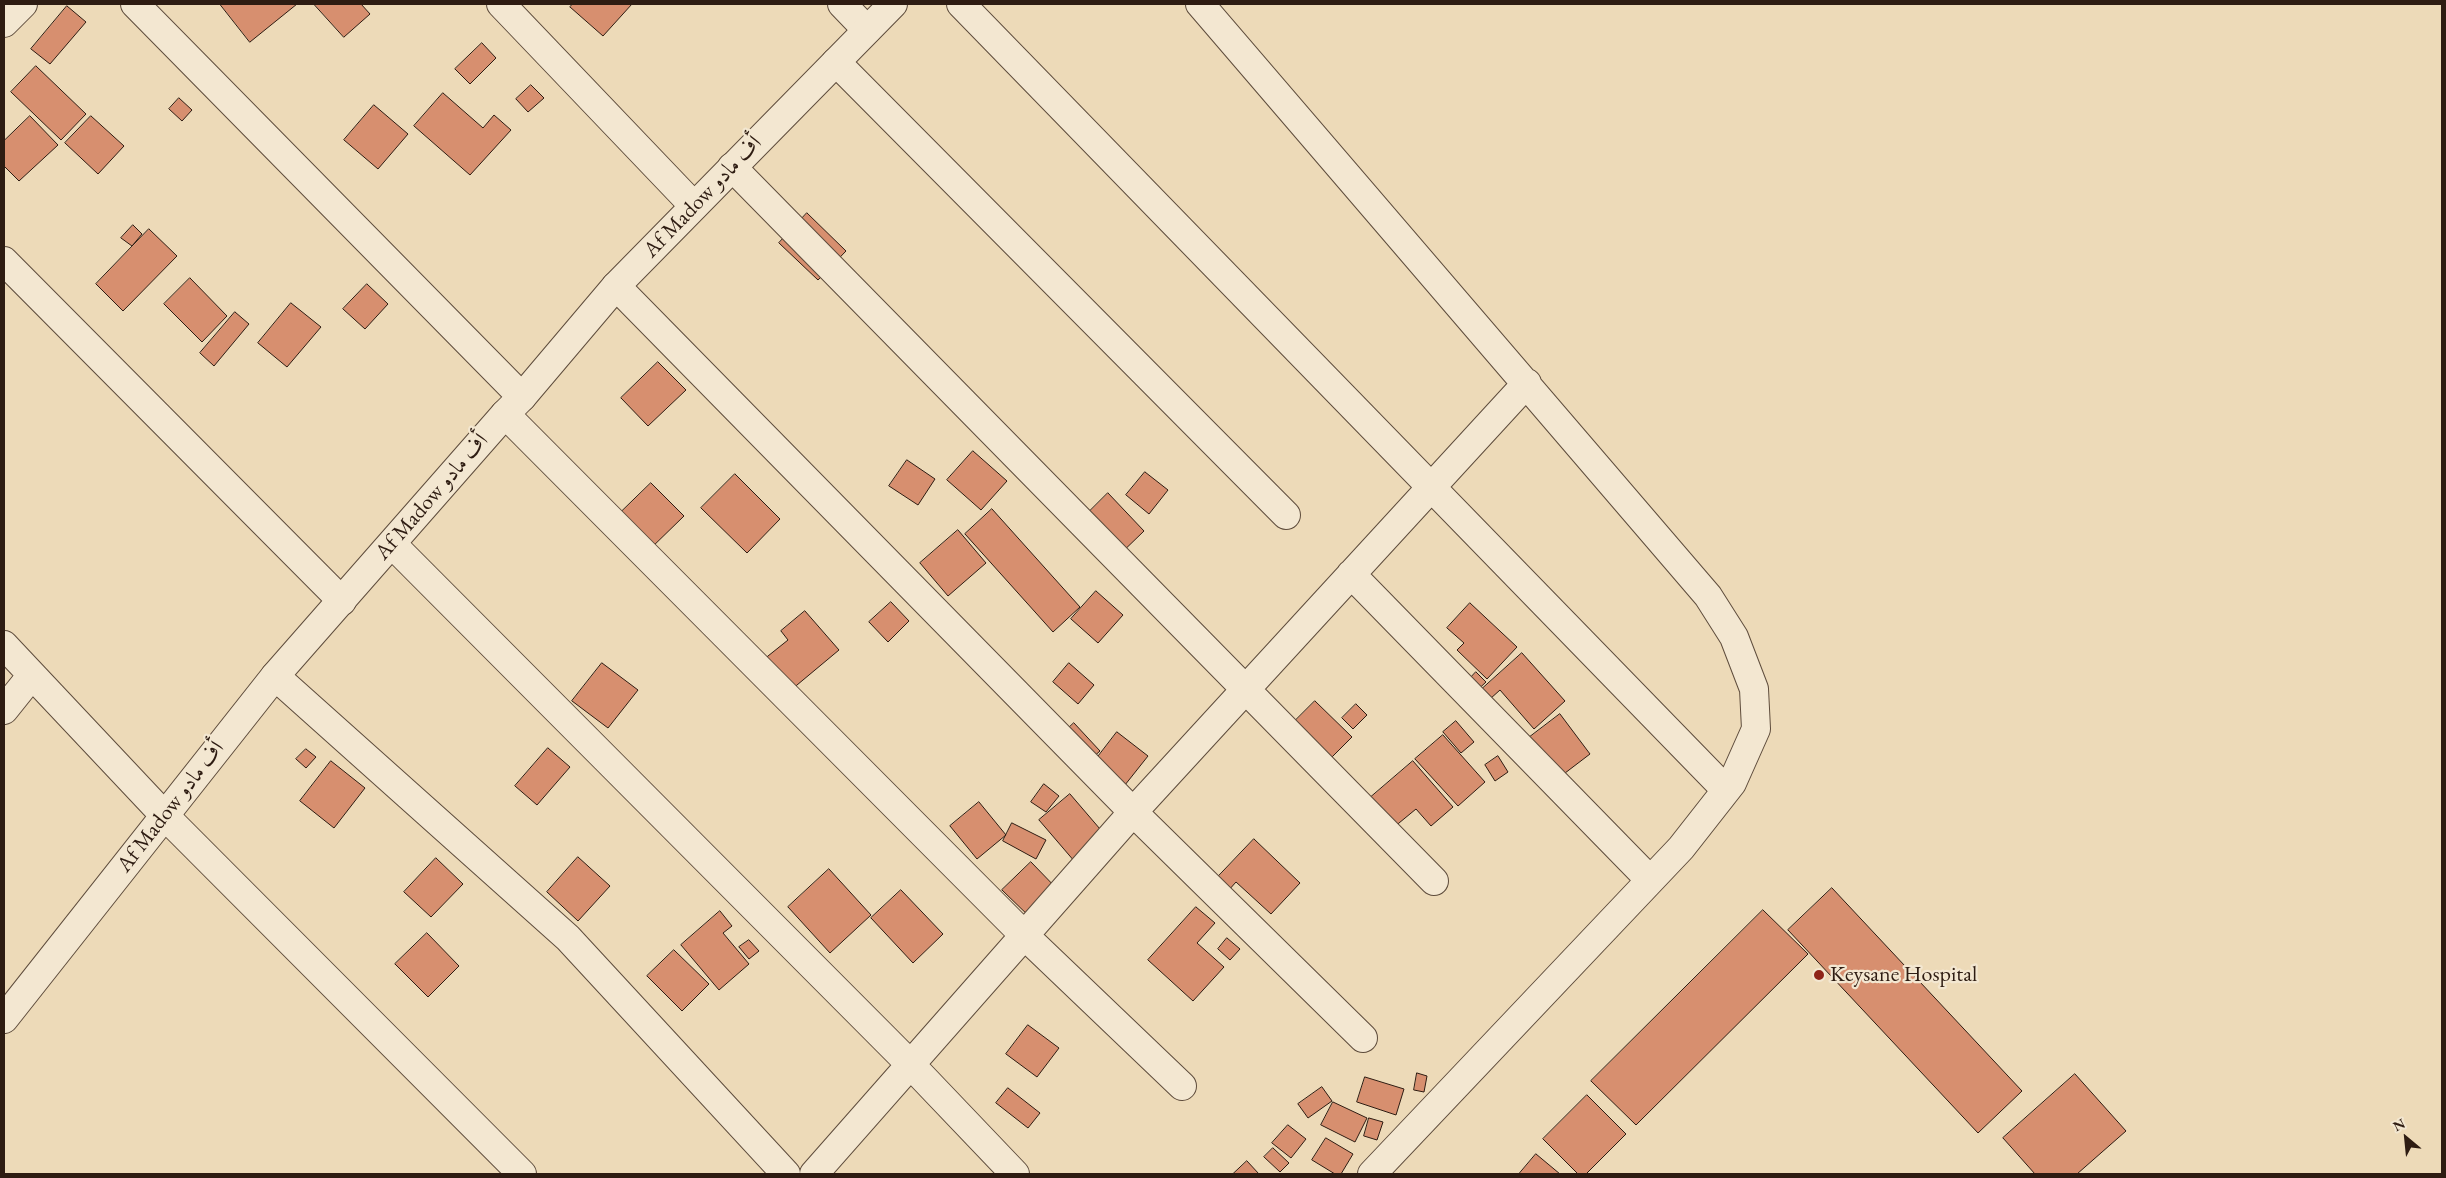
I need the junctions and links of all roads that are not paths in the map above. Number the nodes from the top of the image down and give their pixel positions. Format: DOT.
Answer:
graph roads {
  1 [pos="23,4"];
  2 [pos="135,4"];
  3 [pos="501,4"];
  4 [pos="842,4"];
  5 [pos="893,4"];
  6 [pos="961,4"];
  7 [pos="1200,4"];
  8 [pos="4,23"];
  9 [pos="867,30"];
  10 [pos="836,62"];
  11 [pos="732,168"];
  12 [pos="694,206"];
  13 [pos="4,261"];
  14 [pos="616,286"];
  15 [pos="1527,383"];
  16 [pos="513,405"];
  17 [pos="1430,488"];
  18 [pos="1286,515"];
  19 [pos="392,544"];
  20 [pos="1351,574"];
  21 [pos="342,601"];
  22 [pos="4,645"];
  23 [pos="32,675"];
  24 [pos="275,676"];
  25 [pos="1246,689"];
  26 [pos="4,710"];
  27 [pos="1726,790"];
  28 [pos="1133,812"];
  29 [pos="164,814"];
  30 [pos="1650,880"];
  31 [pos="1434,881"];
  32 [pos="1024,936"];
  33 [pos="4,1019"];
  34 [pos="1363,1038"];
  35 [pos="911,1065"];
  36 [pos="1182,1086"];
  37 [pos="522,1174"];
  38 [pos="786,1174"];
  39 [pos="814,1174"];
  40 [pos="1015,1174"];
  41 [pos="1372,1174"];
  1 -- 8 [label="street"];
  2 -- 16 [label="street"];
  3 -- 12 [label="street"];
  4 -- 9 [label="street"];
  5 -- 9 [label="street, Af Madow أف مادو"];
  6 -- 17 [label="street"];
  7 -- 15 [label="street"];
  9 -- 10 [label="street, Af Madow أف مادو"];
  10 -- 11 [label="street, Af Madow أف مادو"];
  10 -- 18 [label="street"];
  11 -- 12 [label="street, Af Madow أف مادو"];
  11 -- 25 [label="street"];
  12 -- 14 [label="street, Af Madow أف مادو"];
  13 -- 21 [label="street"];
  14 -- 16 [label="street, Af Madow أف مادو"];
  14 -- 28 [label="street"];
  15 -- 17 [label="street"];
  15 -- 27 [label="street"];
  16 -- 19 [label="street, Af Madow أف مادو"];
  16 -- 32 [label="street"];
  17 -- 20 [label="street"];
  17 -- 27 [label="street"];
  19 -- 21 [label="street, Af Madow أف مادو"];
  19 -- 35 [label="street"];
  20 -- 25 [label="street"];
  20 -- 30 [label="street"];
  21 -- 24 [label="street, Af Madow أف مادو"];
  22 -- 23 [label="street"];
  23 -- 26 [label="street"];
  23 -- 29 [label="street"];
  24 -- 29 [label="street, Af Madow أف مادو"];
  24 -- 38 [label="street"];
  25 -- 28 [label="street"];
  25 -- 31 [label="street"];
  27 -- 30 [label="street"];
  28 -- 32 [label="street"];
  28 -- 34 [label="street"];
  29 -- 33 [label="street, Af Madow أف مادو"];
  29 -- 37 [label="street"];
  30 -- 41 [label="street"];
  32 -- 35 [label="street"];
  32 -- 36 [label="street"];
  35 -- 39 [label="street"];
  35 -- 40 [label="street"];
}
